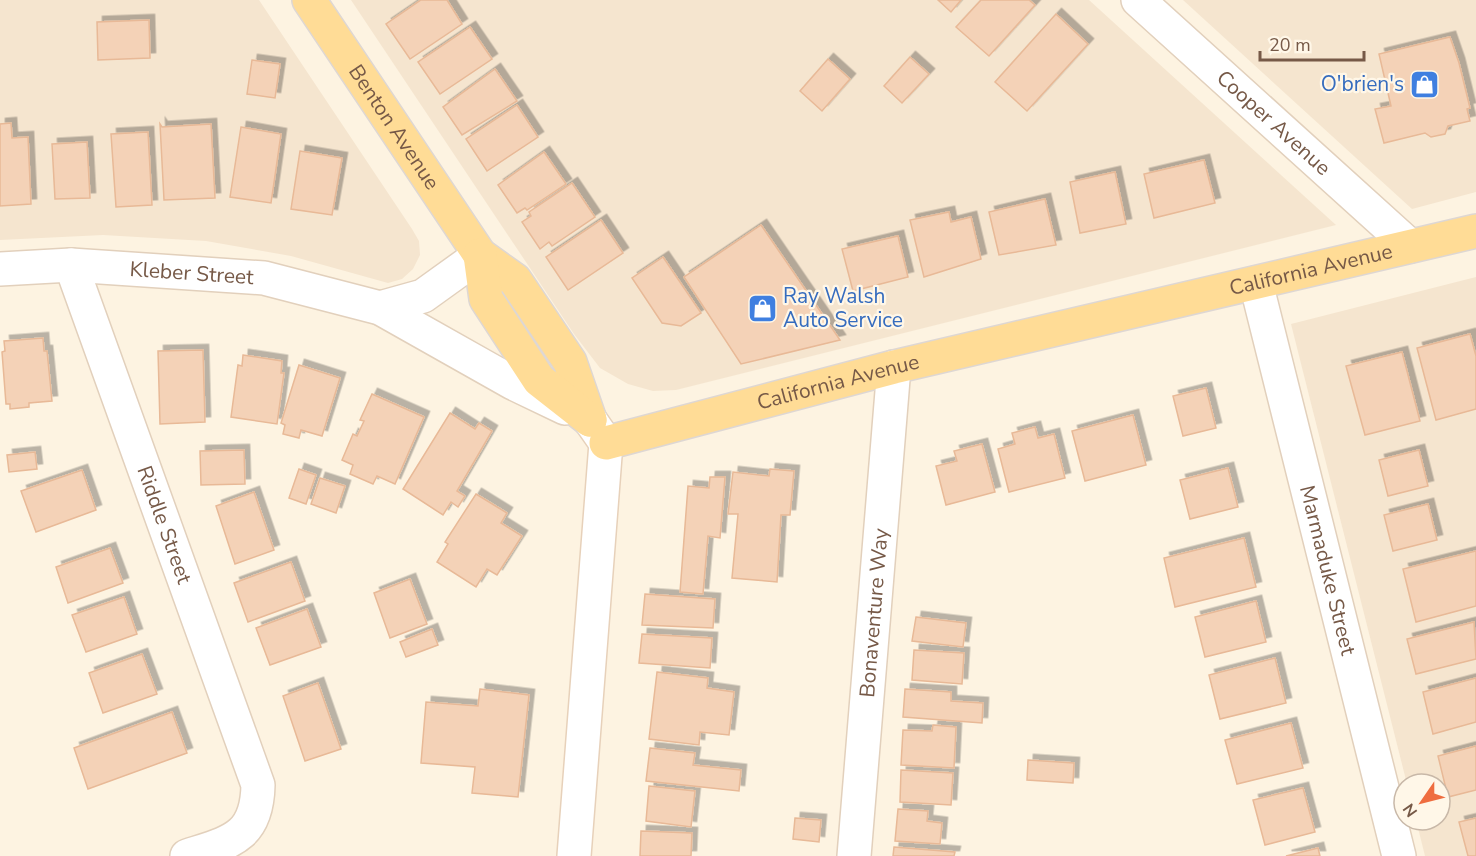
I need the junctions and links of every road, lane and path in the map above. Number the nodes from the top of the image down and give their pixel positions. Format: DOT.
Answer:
graph roads {
  1 [pos="309,0"];
  2 [pos="1138,0"];
  3 [pos="1476,231"];
  4 [pos="1410,246"];
  5 [pos="480,255"];
  6 [pos="71,265"];
  7 [pos="0,269"];
  8 [pos="1256,283"];
  9 [pos="380,308"];
  10 [pos="894,368"];
  11 [pos="598,431"];
  12 [pos="187,856"];
  13 [pos="574,856"];
  14 [pos="854,856"];
  15 [pos="1399,856"];
  1 -- 5 [label="main road, Benton Avenue"];
  2 -- 4 [label="street, Cooper Avenue"];
  3 -- 4 [label="main road, California Avenue"];
  4 -- 8 [label="main road, California Avenue"];
  5 -- 9 [label="street"];
  5 -- 11 [label="main road, Benton Avenue"];
  6 -- 7 [label="street, Kleber Street"];
  6 -- 9 [label="street, Kleber Street"];
  6 -- 12 [label="street, Riddle Street"];
  8 -- 10 [label="main road, California Avenue"];
  8 -- 15 [label="street, Marmaduke Street"];
  9 -- 11 [label="street, Kleber Street"];
  10 -- 11 [label="main road, California Avenue"];
  10 -- 14 [label="street, Bonaventure Way"];
  11 -- 13 [label="street"];
}
